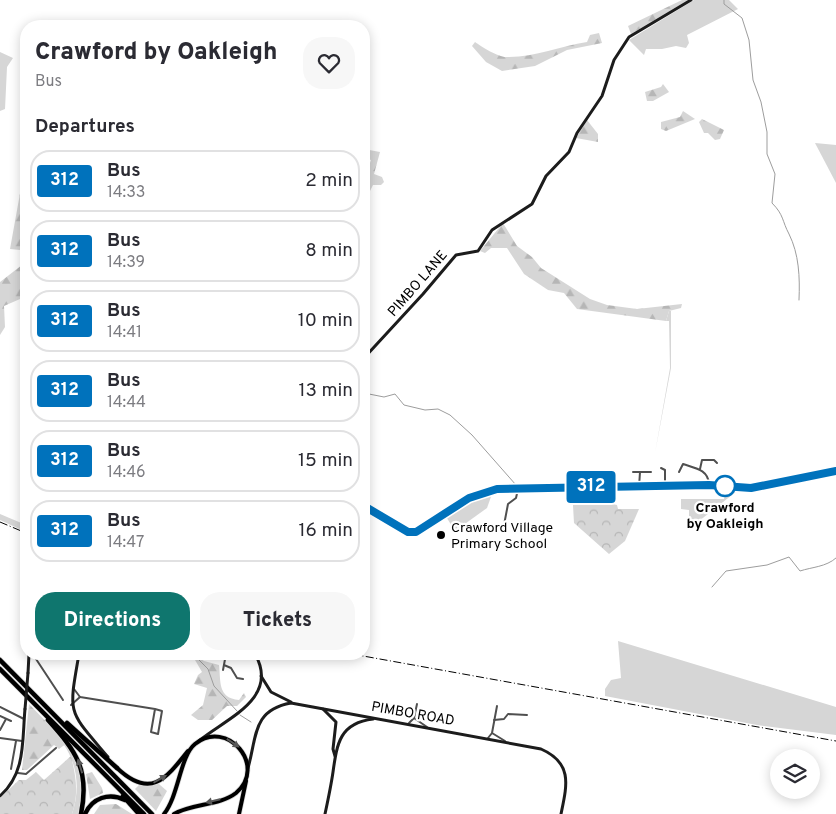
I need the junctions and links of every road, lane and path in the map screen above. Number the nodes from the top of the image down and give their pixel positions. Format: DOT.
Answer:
graph roads {
  1 [pos="691,0"];
  2 [pos="370,352"];
  3 [pos="717,463"];
  4 [pos="661,468"];
  5 [pos="700,469"];
  6 [pos="836,471"];
  7 [pos="633,472"];
  8 [pos="640,472"];
  9 [pos="651,472"];
  10 [pos="679,472"];
  11 [pos="709,485"];
  12 [pos="665,486"];
  13 [pos="639,487"];
  14 [pos="518,488"];
  15 [pos="370,510"];
  16 [pos="504,525"];
  17 [pos="0,660"];
  18 [pos="29,660"];
  19 [pos="37,660"];
  20 [pos="78,660"];
  21 [pos="225,660"];
  22 [pos="257,660"];
  23 [pos="224,665"];
  24 [pos="0,669"];
  25 [pos="223,670"];
  26 [pos="261,676"];
  27 [pos="243,679"];
  28 [pos="74,687"];
  29 [pos="80,697"];
  30 [pos="63,700"];
  31 [pos="291,702"];
  32 [pos="35,703"];
  33 [pos="417,704"];
  34 [pos="72,705"];
  35 [pos="497,706"];
  36 [pos="0,708"];
  37 [pos="322,708"];
  38 [pos="155,709"];
  39 [pos="52,712"];
  40 [pos="528,715"];
  41 [pos="0,716"];
  42 [pos="378,718"];
  43 [pos="414,718"];
  44 [pos="6,719"];
  45 [pos="24,719"];
  46 [pos="494,720"];
  47 [pos="11,721"];
  48 [pos="409,723"];
  49 [pos="427,727"];
  50 [pos="0,730"];
  51 [pos="492,733"];
  52 [pos="0,738"];
  53 [pos="488,738"];
  54 [pos="16,741"];
  55 [pos="22,741"];
  56 [pos="505,741"];
  57 [pos="197,742"];
  58 [pos="56,748"];
  59 [pos="191,748"];
  60 [pos="335,757"];
  61 [pos="94,763"];
  62 [pos="117,768"];
  63 [pos="11,769"];
  64 [pos="248,769"];
  65 [pos="18,773"];
  66 [pos="246,779"];
  67 [pos="0,796"];
  68 [pos="128,802"];
  69 [pos="81,814"];
  70 [pos="85,814"];
  71 [pos="139,814"];
  72 [pos="144,814"];
  73 [pos="152,814"];
  74 [pos="164,814"];
  75 [pos="174,814"];
  76 [pos="239,814"];
  77 [pos="325,814"];
  78 [pos="562,814"];
  1 -- 2 [label="street, PIMBO LANE"];
  3 -- 5 [label="street"];
  4 -- 12 [label="street"];
  5 -- 10 [label="street"];
  5 -- 11 [label="street"];
  6 -- 11 [label="street"];
  7 -- 8 [label="street"];
  8 -- 9 [label="street"];
  8 -- 13 [label="street"];
  11 -- 12 [label="street"];
  12 -- 13 [label="street"];
  13 -- 14 [label="street"];
  14 -- 15 [label="street"];
  14 -- 16 [label="street"];
  17 -- 39 [label="highway"];
  18 -- 45 [label="street, bridge"];
  19 -- 30 [label="street"];
  20 -- 28 [label="street"];
  21 -- 23 [label="street"];
  22 -- 26 [label="street"];
  23 -- 25 [label="street"];
  23 -- 27 [label="street"];
  24 -- 32 [label="highway"];
  26 -- 31 [label="street"];
  26 -- 57 [label="street"];
  28 -- 29 [label="street"];
  28 -- 34 [label="street"];
  29 -- 34 [label="street"];
  29 -- 38 [label="street"];
  31 -- 37 [label="street, PIMBO ROAD"];
  31 -- 64 [label="street"];
  32 -- 61 [label="highway"];
  69 -- 32 [label="highway, one-way"];
  33 -- 43 [label="street"];
  34 -- 62 [label="street"];
  35 -- 46 [label="street"];
  36 -- 45 [label="street"];
  37 -- 42 [label="street, PIMBO ROAD"];
  37 -- 60 [label="street"];
  38 -- 38 [label="street"];
  39 -- 62 [label="highway"];
  39 -- 73 [label="highway"];
  40 -- 46 [label="street"];
  41 -- 44 [label="street"];
  42 -- 48 [label="street, PIMBO ROAD"];
  42 -- 60 [label="street"];
  43 -- 48 [label="street"];
  43 -- 49 [label="street"];
  44 -- 47 [label="street"];
  44 -- 50 [label="street"];
  45 -- 55 [label="street"];
  46 -- 51 [label="street"];
  48 -- 49 [label="street, PIMBO ROAD"];
  49 -- 53 [label="street, PIMBO ROAD"];
  51 -- 53 [label="street"];
  51 -- 56 [label="street"];
  52 -- 54 [label="street"];
  53 -- 56 [label="street, PIMBO ROAD"];
  54 -- 55 [label="street"];
  54 -- 63 [label="street"];
  55 -- 65 [label="street"];
  56 -- 78 [label="street, PIMBO ROAD"];
  57 -- 59 [label="main road"];
  57 -- 64 [label="main road, one-way"];
  58 -- 65 [label="street"];
  62 -- 59 [label="main road, one-way"];
  59 -- 74 [label="main road"];
  60 -- 77 [label="street"];
  61 -- 68 [label="highway"];
  61 -- 72 [label="highway"];
  64 -- 66 [label="main road"];
  65 -- 67 [label="street"];
  66 -- 75 [label="main road, one-way"];
  66 -- 76 [label="main road"];
  68 -- 70 [label="highway"];
  68 -- 71 [label="highway"];
}
